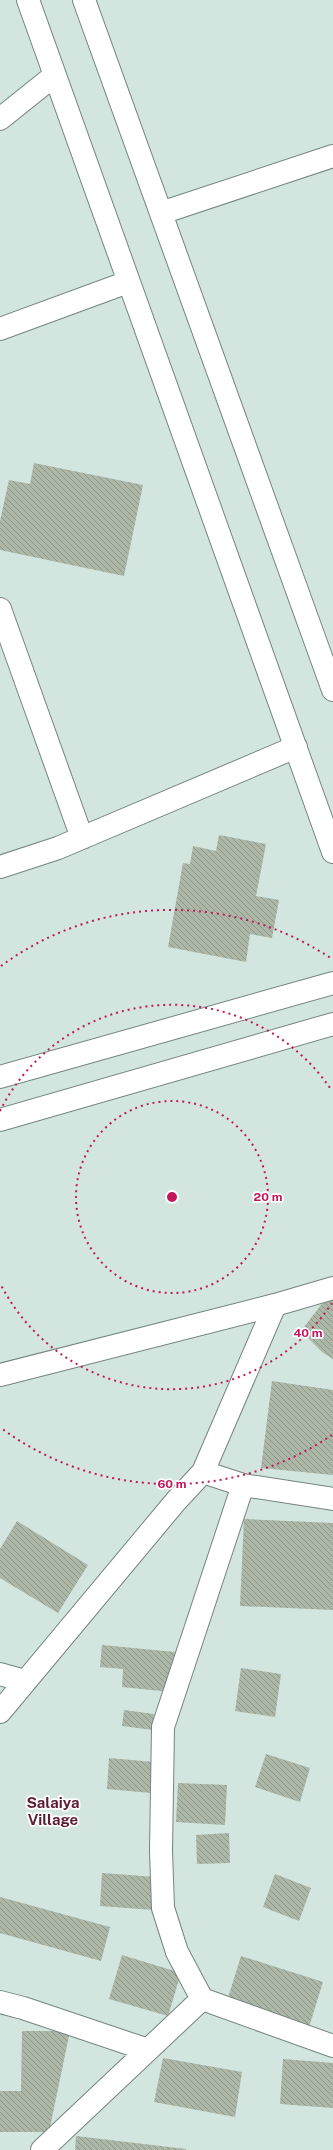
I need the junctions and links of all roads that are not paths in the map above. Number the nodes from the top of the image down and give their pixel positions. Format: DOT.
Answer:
graph roads {
  1 [pos="28,0"];
  2 [pos="84,0"];
  3 [pos="55,75"];
  4 [pos="0,119"];
  5 [pos="333,156"];
  6 [pos="161,213"];
  7 [pos="128,282"];
  8 [pos="0,329"];
  9 [pos="0,609"];
  10 [pos="333,690"];
  11 [pos="296,747"];
  12 [pos="82,838"];
  13 [pos="333,852"];
  14 [pos="0,867"];
  15 [pos="333,983"];
  16 [pos="333,1024"];
  17 [pos="0,1077"];
  18 [pos="0,1120"];
  19 [pos="333,1288"];
  20 [pos="275,1305"];
  21 [pos="0,1375"];
  22 [pos="203,1472"];
  23 [pos="243,1485"];
  24 [pos="333,1499"];
  25 [pos="0,1674"];
  26 [pos="25,1680"];
  27 [pos="0,1712"];
  28 [pos="202,1999"];
  29 [pos="0,2002"];
  30 [pos="333,2046"];
  31 [pos="148,2050"];
  32 [pos="42,2150"];
  1 -- 3 [label="street"];
  2 -- 6 [label="street"];
  3 -- 4 [label="street"];
  3 -- 7 [label="street"];
  5 -- 6 [label="street"];
  6 -- 10 [label="street"];
  7 -- 8 [label="street"];
  7 -- 11 [label="street"];
  9 -- 12 [label="street"];
  11 -- 12 [label="street"];
  11 -- 13 [label="street"];
  12 -- 14 [label="street"];
  15 -- 17 [label="street"];
  16 -- 18 [label="street"];
  19 -- 20 [label="street"];
  20 -- 21 [label="street"];
  20 -- 22 [label="street"];
  22 -- 23 [label="street"];
  22 -- 26 [label="street"];
  23 -- 24 [label="street"];
  23 -- 28 [label="street"];
  25 -- 26 [label="street"];
  26 -- 27 [label="street"];
  28 -- 30 [label="street"];
  28 -- 31 [label="street"];
  29 -- 31 [label="street"];
  31 -- 32 [label="street"];
}
